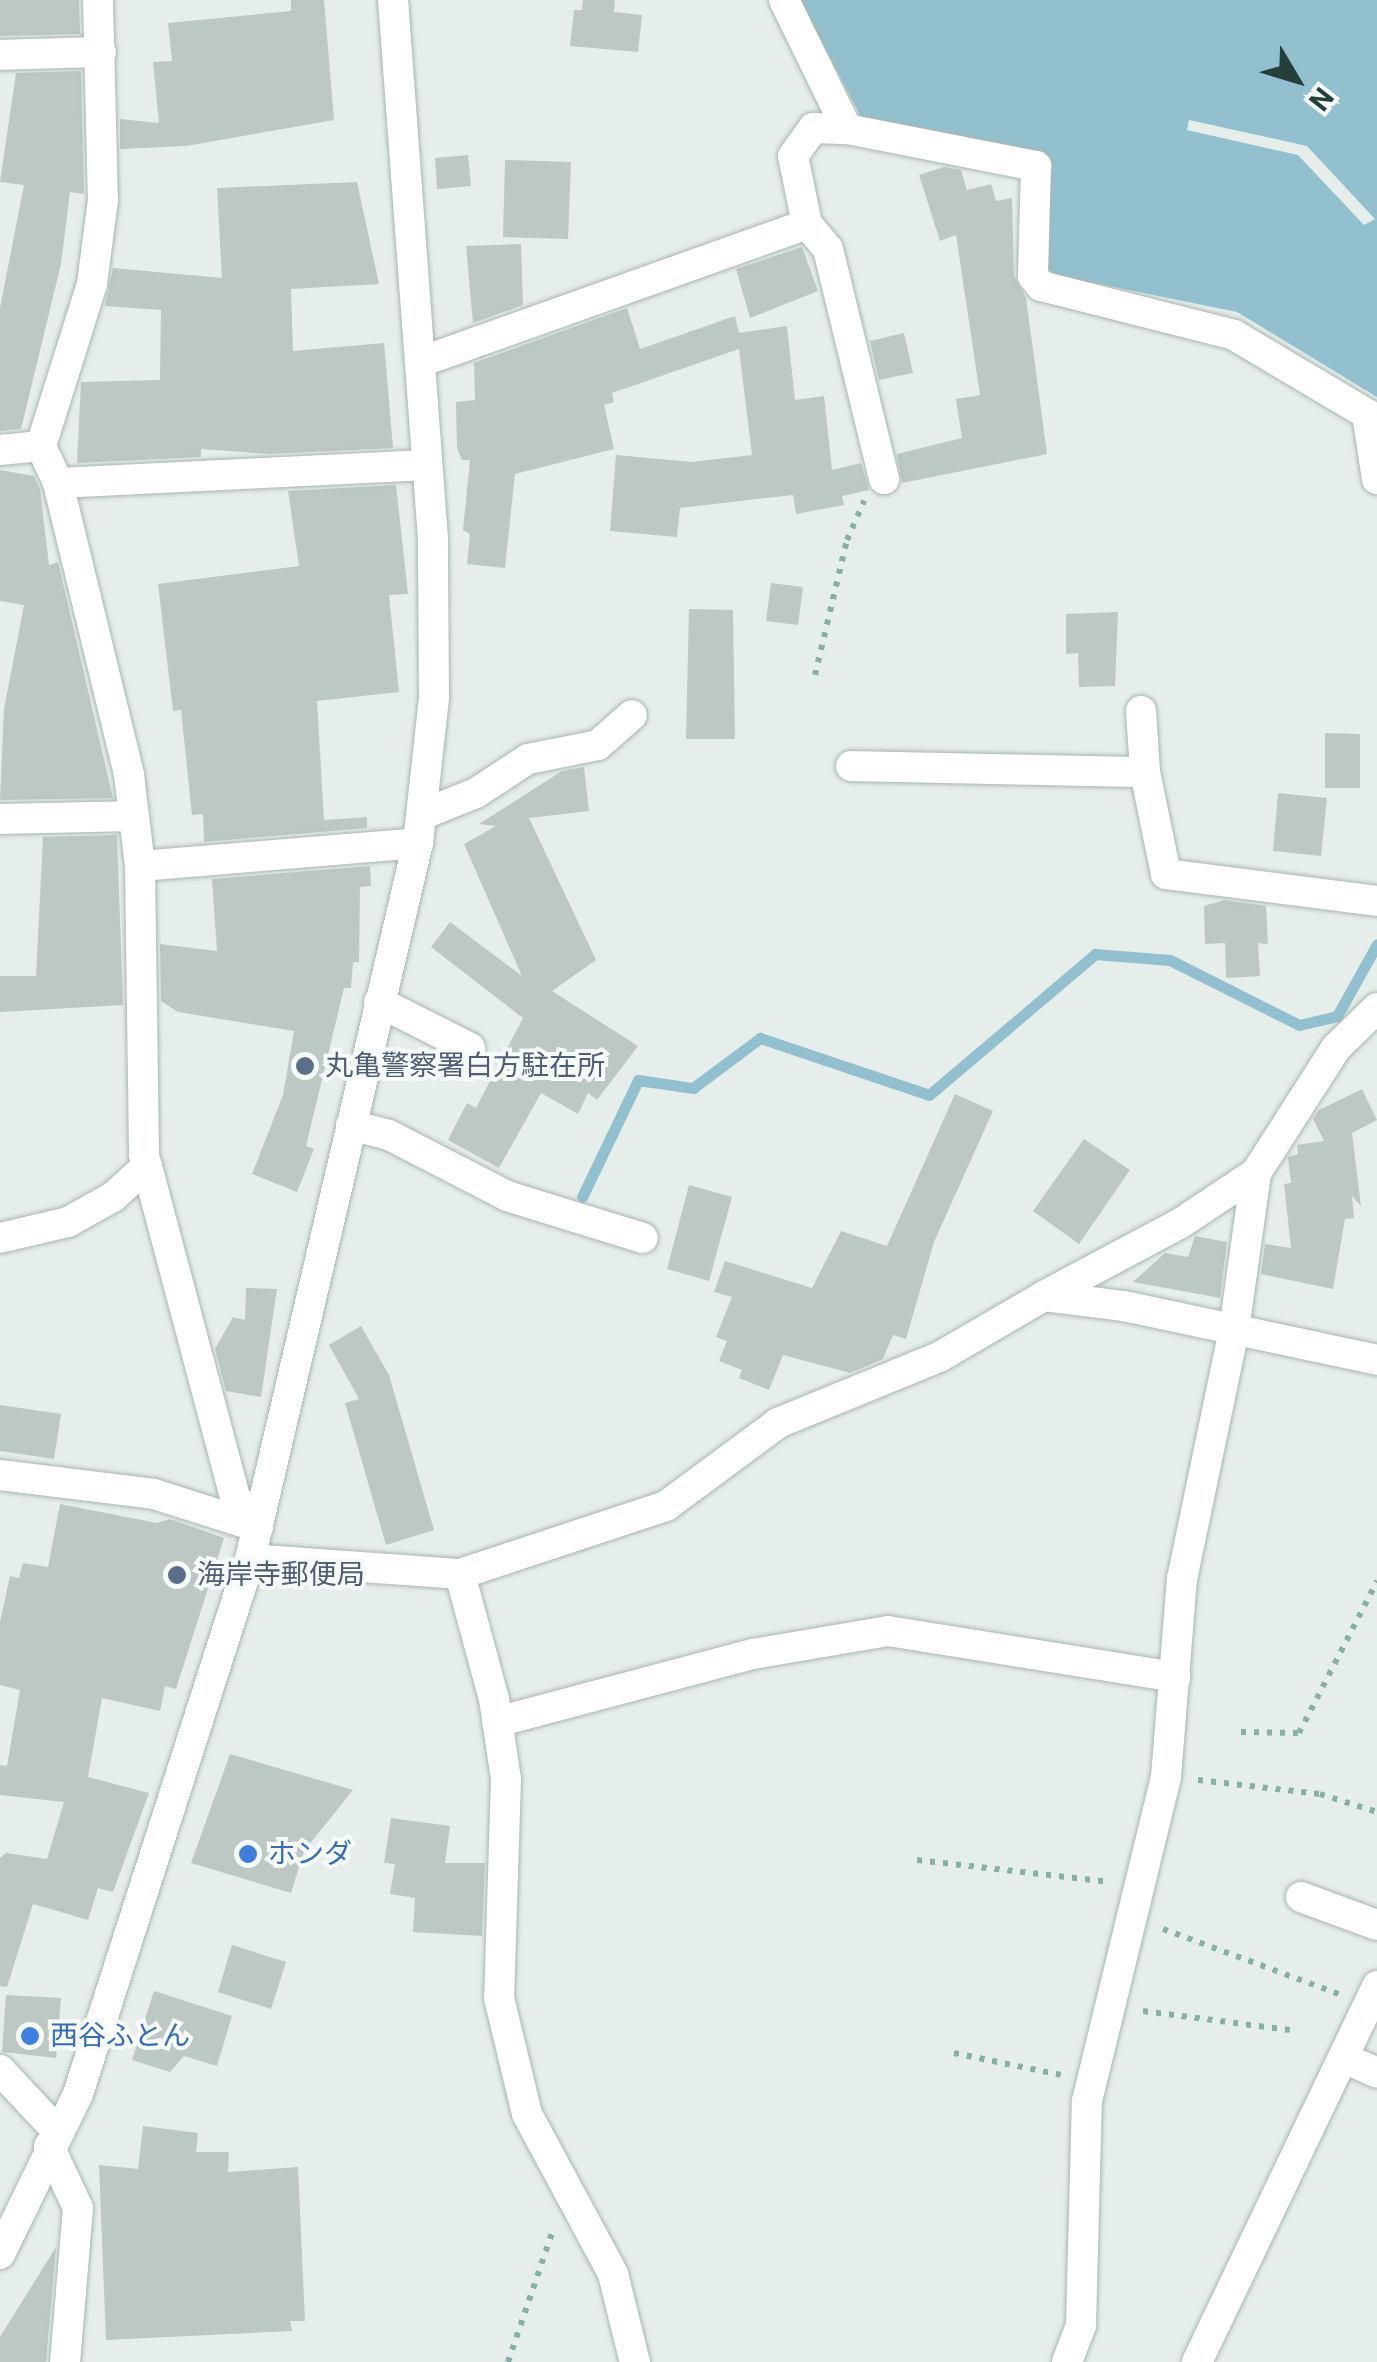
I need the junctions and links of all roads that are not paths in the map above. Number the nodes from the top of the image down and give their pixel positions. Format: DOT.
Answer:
graph roads {
  1 [pos="98,0"];
  2 [pos="393,0"];
  3 [pos="784,0"];
  4 [pos="101,52"];
  5 [pos="0,55"];
  6 [pos="847,129"];
  7 [pos="806,224"];
  8 [pos="420,362"];
  9 [pos="41,446"];
  10 [pos="0,450"];
  11 [pos="428,465"];
  12 [pos="882,471"];
  13 [pos="1377,479"];
  14 [pos="58,483"];
  15 [pos="1142,710"];
  16 [pos="632,715"];
  17 [pos="851,766"];
  18 [pos="1145,772"];
  19 [pos="134,816"];
  20 [pos="0,819"];
  21 [pos="419,829"];
  22 [pos="140,866"];
  23 [pos="1377,901"];
  24 [pos="380,1002"];
  25 [pos="1377,1008"];
  26 [pos="470,1048"];
  27 [pos="351,1125"];
  28 [pos="146,1166"];
  29 [pos="1256,1173"];
  30 [pos="0,1238"];
  31 [pos="643,1238"];
  32 [pos="1044,1296"];
  33 [pos="1234,1330"];
  34 [pos="1377,1360"];
  35 [pos="0,1475"];
  36 [pos="258,1527"];
  37 [pos="250,1559"];
  38 [pos="460,1574"];
  39 [pos="1175,1677"];
  40 [pos="498,1722"];
  41 [pos="1302,1897"];
  42 [pos="1377,1925"];
  43 [pos="1373,1995"];
  44 [pos="1344,2058"];
  45 [pos="0,2070"];
  46 [pos="1377,2072"];
  47 [pos="53,2138"];
  48 [pos="0,2254"];
  49 [pos="65,2362"];
  50 [pos="635,2362"];
  51 [pos="1067,2362"];
  52 [pos="1197,2362"];
  1 -- 4 [label="street"];
  2 -- 8 [label="street"];
  3 -- 6 [label="street"];
  4 -- 5 [label="street"];
  4 -- 9 [label="street"];
  6 -- 7 [label="street"];
  6 -- 13 [label="street"];
  7 -- 8 [label="street"];
  7 -- 12 [label="street"];
  8 -- 11 [label="street"];
  9 -- 10 [label="street"];
  9 -- 14 [label="street"];
  11 -- 14 [label="street"];
  11 -- 21 [label="street"];
  14 -- 19 [label="street"];
  15 -- 18 [label="street"];
  16 -- 21 [label="street"];
  17 -- 18 [label="street"];
  18 -- 23 [label="street"];
  19 -- 20 [label="street"];
  19 -- 22 [label="street"];
  21 -- 22 [label="street"];
  21 -- 24 [label="street"];
  22 -- 28 [label="street"];
  24 -- 26 [label="street"];
  24 -- 27 [label="street"];
  25 -- 29 [label="street"];
  27 -- 31 [label="street"];
  27 -- 36 [label="street"];
  28 -- 30 [label="street"];
  28 -- 36 [label="street"];
  29 -- 32 [label="street"];
  29 -- 33 [label="street"];
  32 -- 33 [label="street"];
  32 -- 38 [label="street"];
  33 -- 34 [label="street"];
  33 -- 39 [label="street"];
  35 -- 36 [label="street"];
  36 -- 37 [label="street"];
  37 -- 38 [label="street"];
  37 -- 47 [label="street"];
  38 -- 40 [label="street"];
  39 -- 40 [label="street"];
  39 -- 51 [label="street"];
  40 -- 50 [label="street"];
  41 -- 42 [label="street"];
  43 -- 44 [label="street"];
  44 -- 46 [label="street"];
  44 -- 52 [label="street"];
  45 -- 47 [label="street"];
  47 -- 48 [label="street"];
  47 -- 49 [label="street"];
}
